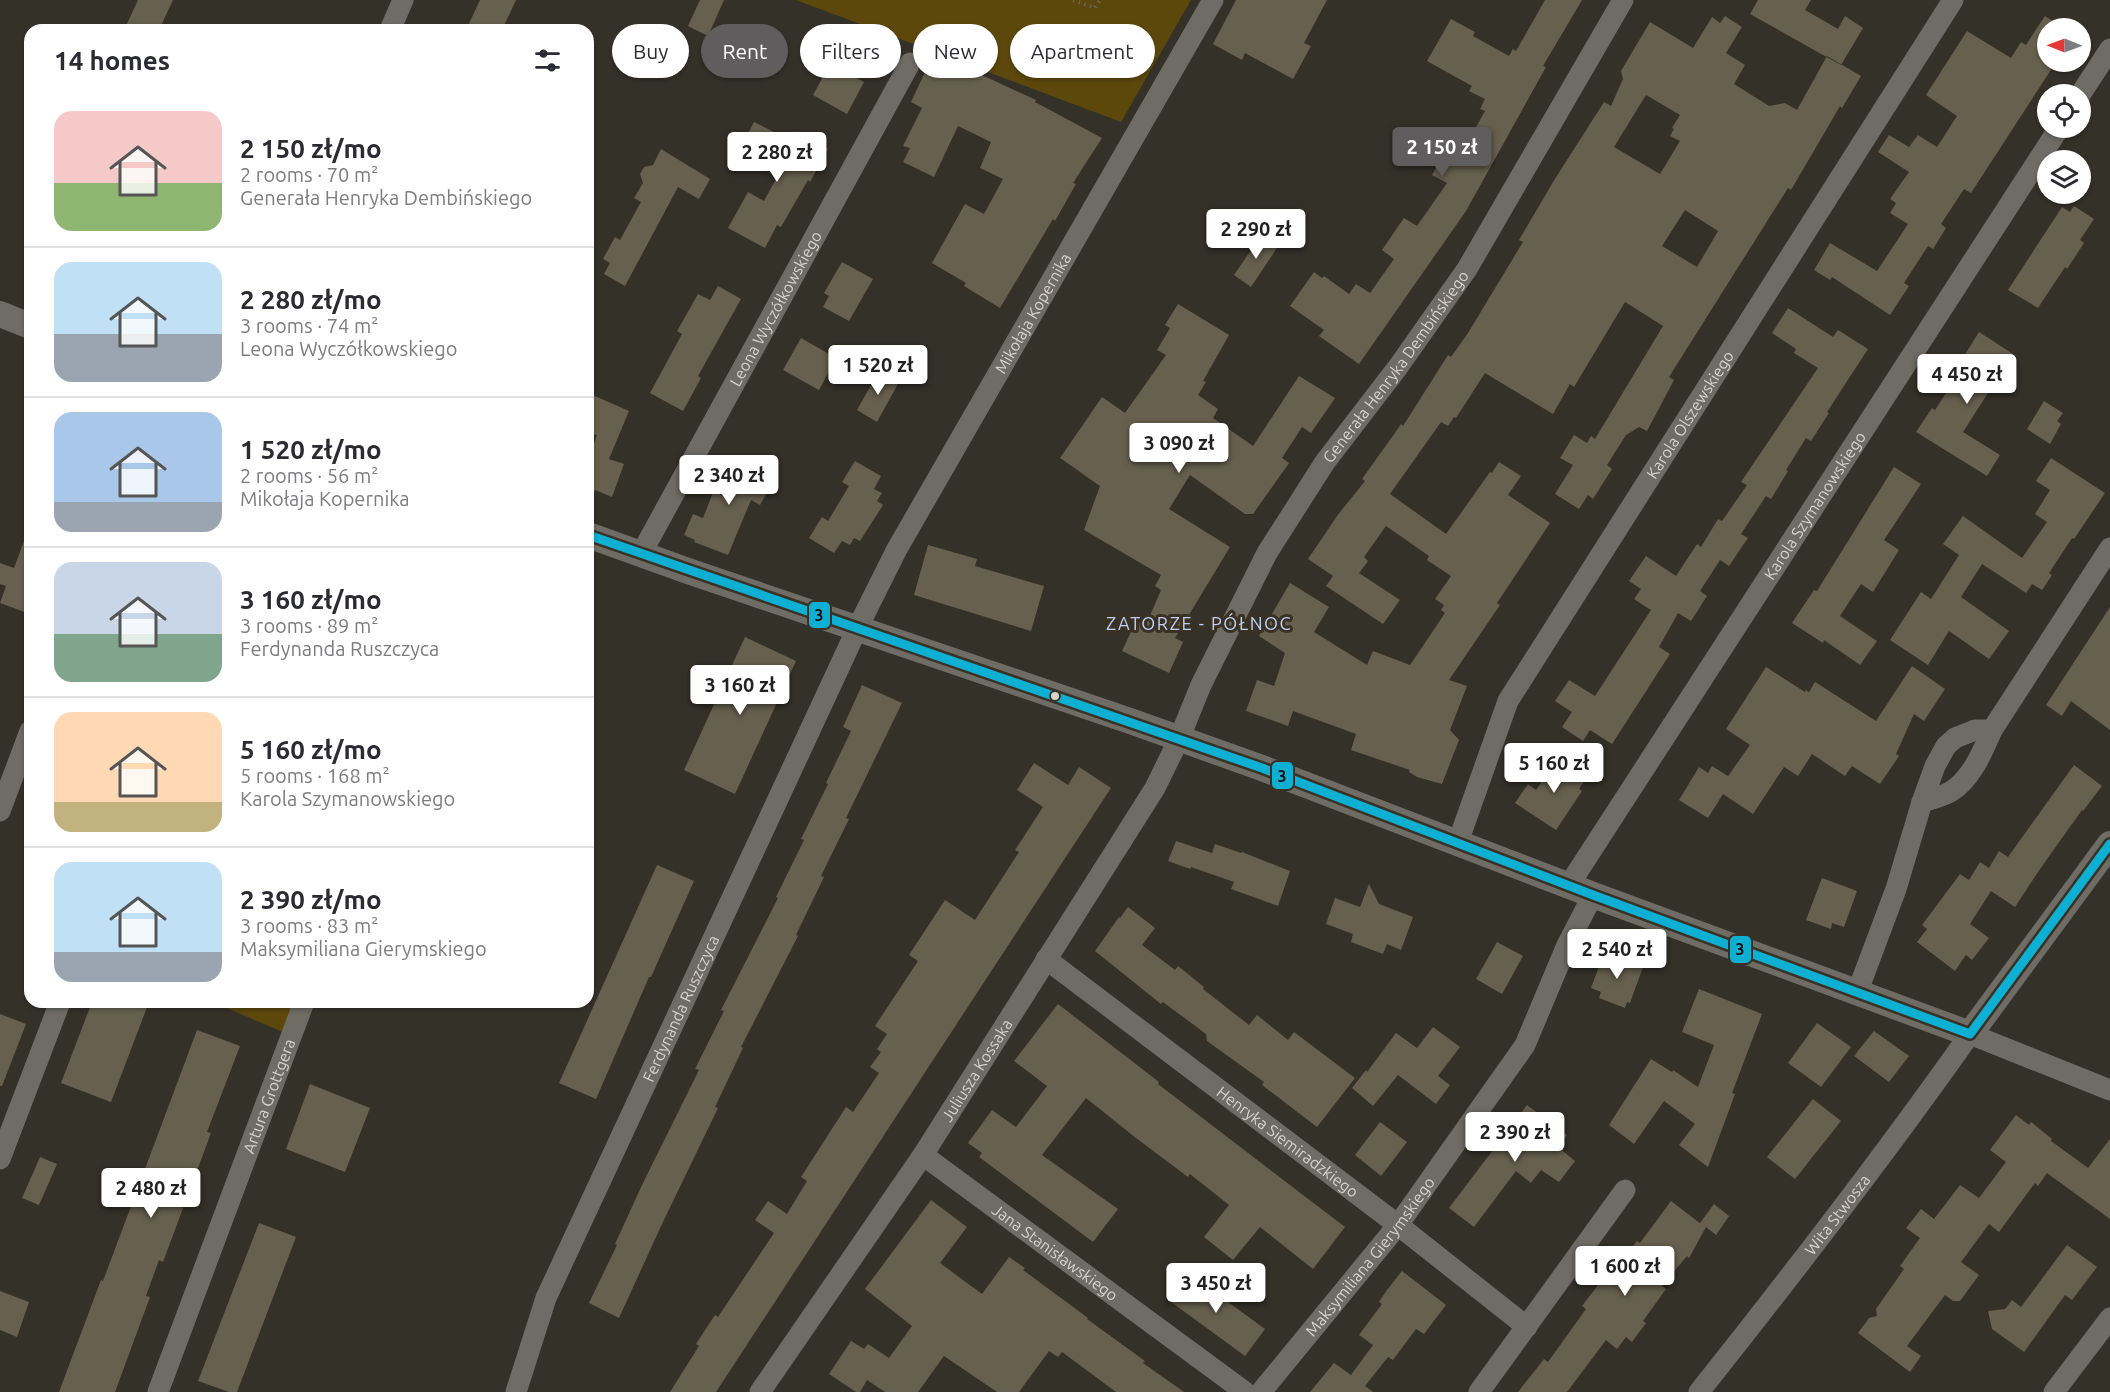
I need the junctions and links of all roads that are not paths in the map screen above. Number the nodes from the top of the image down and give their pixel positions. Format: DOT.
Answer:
graph roads {
  1 [pos="404,0"];
  2 [pos="1213,0"];
  3 [pos="1623,0"];
  4 [pos="1953,0"];
  5 [pos="393,24"];
  6 [pos="2110,49"];
  7 [pos="910,63"];
  8 [pos="2087,84"];
  9 [pos="2053,138"];
  10 [pos="0,314"];
  11 [pos="24,324"];
  12 [pos="594,537"];
  13 [pos="2110,548"];
  14 [pos="641,554"];
  15 [pos="857,629"];
  16 [pos="1992,730"];
  17 [pos="1179,739"];
  18 [pos="24,747"];
  19 [pos="1922,802"];
  20 [pos="0,811"];
  21 [pos="1458,842"];
  22 [pos="2110,844"];
  23 [pos="1569,885"];
  24 [pos="1593,895"];
  25 [pos="1046,959"];
  26 [pos="1857,993"];
  27 [pos="58,1008"];
  28 [pos="302,1008"];
  29 [pos="1970,1034"];
  30 [pos="2110,1090"];
  31 [pos="923,1155"];
  32 [pos="0,1159"];
  33 [pos="1625,1190"];
  34 [pos="1398,1225"];
  35 [pos="2110,1318"];
  36 [pos="1527,1327"];
  37 [pos="158,1392"];
  38 [pos="516,1392"];
  39 [pos="760,1392"];
  40 [pos="1245,1392"];
  41 [pos="1261,1392"];
  42 [pos="1479,1392"];
  43 [pos="1699,1392"];
  44 [pos="2054,1392"];
  1 -- 5 [label="street"];
  2 -- 15 [label="street, Mikołaja Kopernika"];
  3 -- 17 [label="street, Generała Henryka Dembińskiego"];
  4 -- 21 [label="street, Karola Olszewskiego"];
  6 -- 8 [label="street"];
  7 -- 14 [label="street, Leona Wyczółkowskiego"];
  9 -- 23 [label="street, Karola Szymanowskiego"];
  10 -- 11 [label="street"];
  12 -- 14 [label="street"];
  13 -- 16 [label="street"];
  14 -- 15 [label="street"];
  15 -- 17 [label="street"];
  15 -- 38 [label="street, Ferdynanda Ruszczyca"];
  16 -- 19 [label="street"];
  16 -- 19 [label="street"];
  17 -- 21 [label="street"];
  17 -- 25 [label="street, Juliusza Kossaka"];
  18 -- 20 [label="street"];
  19 -- 26 [label="street"];
  21 -- 23 [label="street"];
  22 -- 29 [label="street"];
  23 -- 24 [label="street"];
  24 -- 26 [label="street"];
  24 -- 34 [label="street, Maksymiliana Gierymskiego"];
  25 -- 31 [label="street, Juliusza Kossaka"];
  25 -- 34 [label="street, Henryka Siemiradzkiego"];
  26 -- 29 [label="street"];
  27 -- 32 [label="street"];
  28 -- 37 [label="street, Artura Grottgera"];
  29 -- 30 [label="street"];
  29 -- 43 [label="street, Wita Stwosza"];
  31 -- 39 [label="street, Juliusza Kossaka"];
  31 -- 40 [label="street, Jana Stanisławskiego"];
  33 -- 36 [label="street"];
  34 -- 36 [label="street, Henryka Siemiradzkiego"];
  34 -- 41 [label="street, Maksymiliana Gierymskiego"];
  35 -- 44 [label="street"];
  36 -- 42 [label="street"];
}
